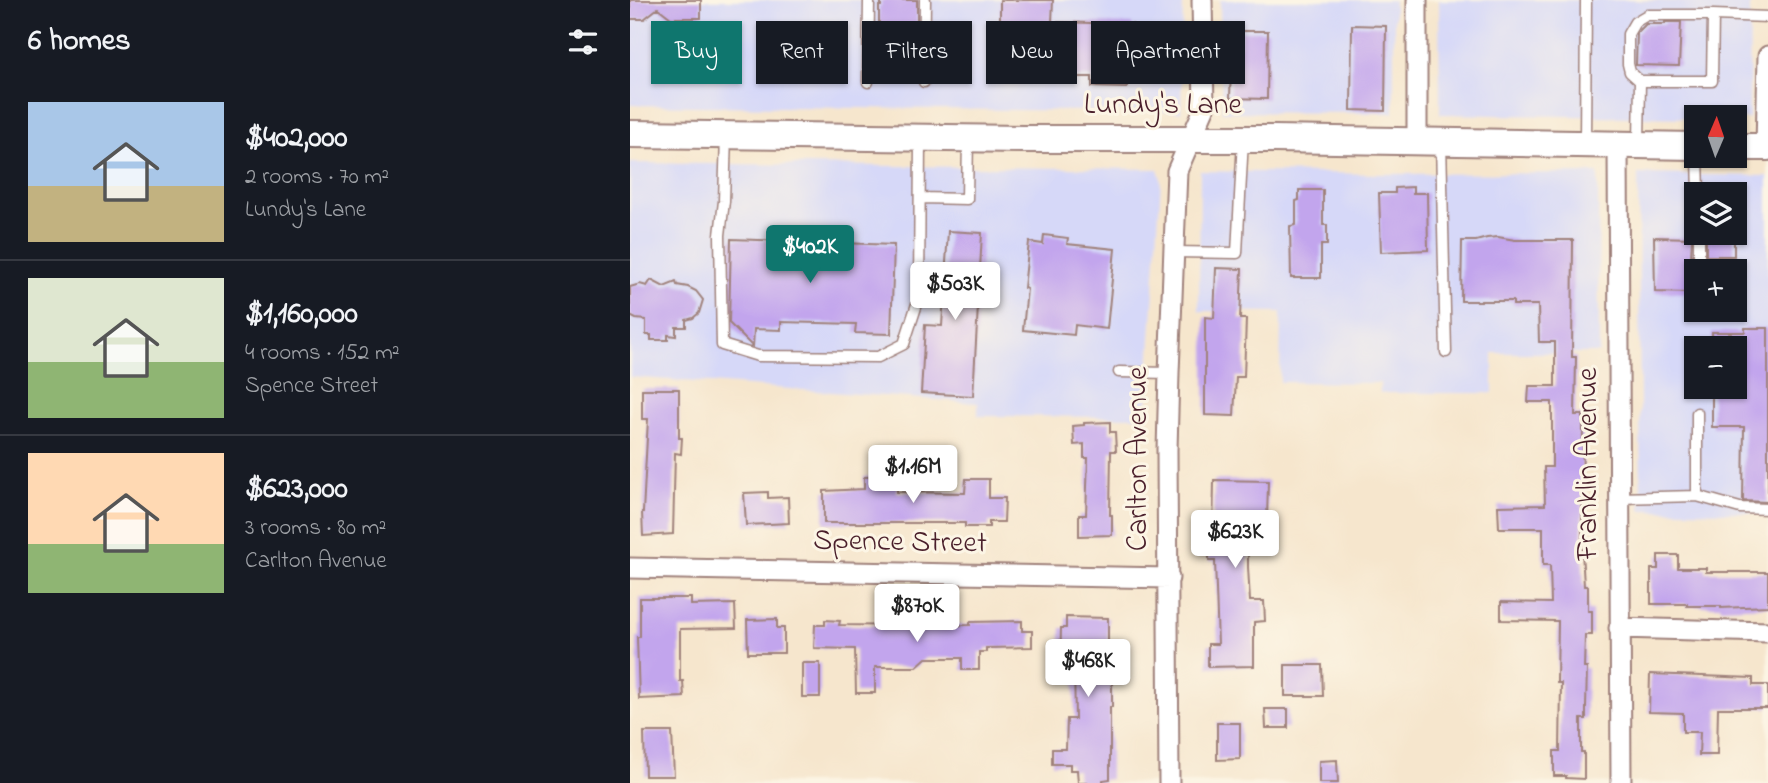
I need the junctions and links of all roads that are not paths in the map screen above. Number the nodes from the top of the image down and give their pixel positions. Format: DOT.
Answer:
graph roads {
  1 [pos="869,0"];
  2 [pos="925,0"];
  3 [pos="1202,0"];
  4 [pos="1416,0"];
  5 [pos="1586,0"];
  6 [pos="1713,15"];
  7 [pos="1768,17"];
  8 [pos="869,21"];
  9 [pos="925,21"];
  10 [pos="1768,56"];
  11 [pos="1640,81"];
  12 [pos="630,134"];
  13 [pos="726,135"];
  14 [pos="920,138"];
  15 [pos="968,138"];
  16 [pos="1191,139"];
  17 [pos="1243,139"];
  18 [pos="1429,142"];
  19 [pos="1585,144"];
  20 [pos="1629,145"];
  21 [pos="1684,146"];
  22 [pos="1747,146"];
  23 [pos="1767,147"];
  24 [pos="919,198"];
  25 [pos="1174,251"];
  26 [pos="1446,352"];
  27 [pos="1119,372"];
  28 [pos="1169,373"];
  29 [pos="1697,413"];
  30 [pos="1697,496"];
  31 [pos="1619,498"];
  32 [pos="1768,509"];
  33 [pos="630,568"];
  34 [pos="1169,578"];
  35 [pos="1619,628"];
  36 [pos="1768,632"];
  37 [pos="1169,783"];
  38 [pos="1621,783"];
  1 -- 8 [label="lane"];
  2 -- 9 [label="lane"];
  3 -- 16 [label="street, Carlton Avenue"];
  4 -- 18 [label="street"];
  5 -- 19 [label="lane"];
  6 -- 7 [label="lane"];
  6 -- 11 [label="lane"];
  6 -- 11 [label="lane"];
  10 -- 23 [label="street"];
  11 -- 20 [label="lane"];
  12 -- 13 [label="main road, Lundy's Lane"];
  13 -- 14 [label="main road, Lundy's Lane"];
  13 -- 24 [label="lane"];
  14 -- 15 [label="main road, Lundy's Lane"];
  14 -- 24 [label="lane"];
  15 -- 16 [label="main road, Lundy's Lane"];
  15 -- 24 [label="lane"];
  16 -- 17 [label="main road, Lundy's Lane"];
  16 -- 25 [label="street, Carlton Avenue"];
  17 -- 18 [label="main road, Lundy's Lane"];
  17 -- 25 [label="lane"];
  18 -- 19 [label="main road, Lundy's Lane"];
  18 -- 26 [label="lane"];
  19 -- 20 [label="main road, Lundy's Lane"];
  20 -- 21 [label="main road, Lundy's Lane"];
  20 -- 31 [label="street, Franklin Avenue"];
  22 -- 23 [label="main road"];
  25 -- 28 [label="street, Carlton Avenue"];
  27 -- 28 [label="lane"];
  28 -- 34 [label="street, Carlton Avenue"];
  29 -- 30 [label="lane"];
  30 -- 31 [label="lane"];
  30 -- 32 [label="lane"];
  31 -- 35 [label="street, Franklin Avenue"];
  33 -- 34 [label="street, Spence Street"];
  34 -- 37 [label="street, Carlton Avenue"];
  35 -- 36 [label="street"];
  35 -- 38 [label="street, Franklin Avenue"];
}
